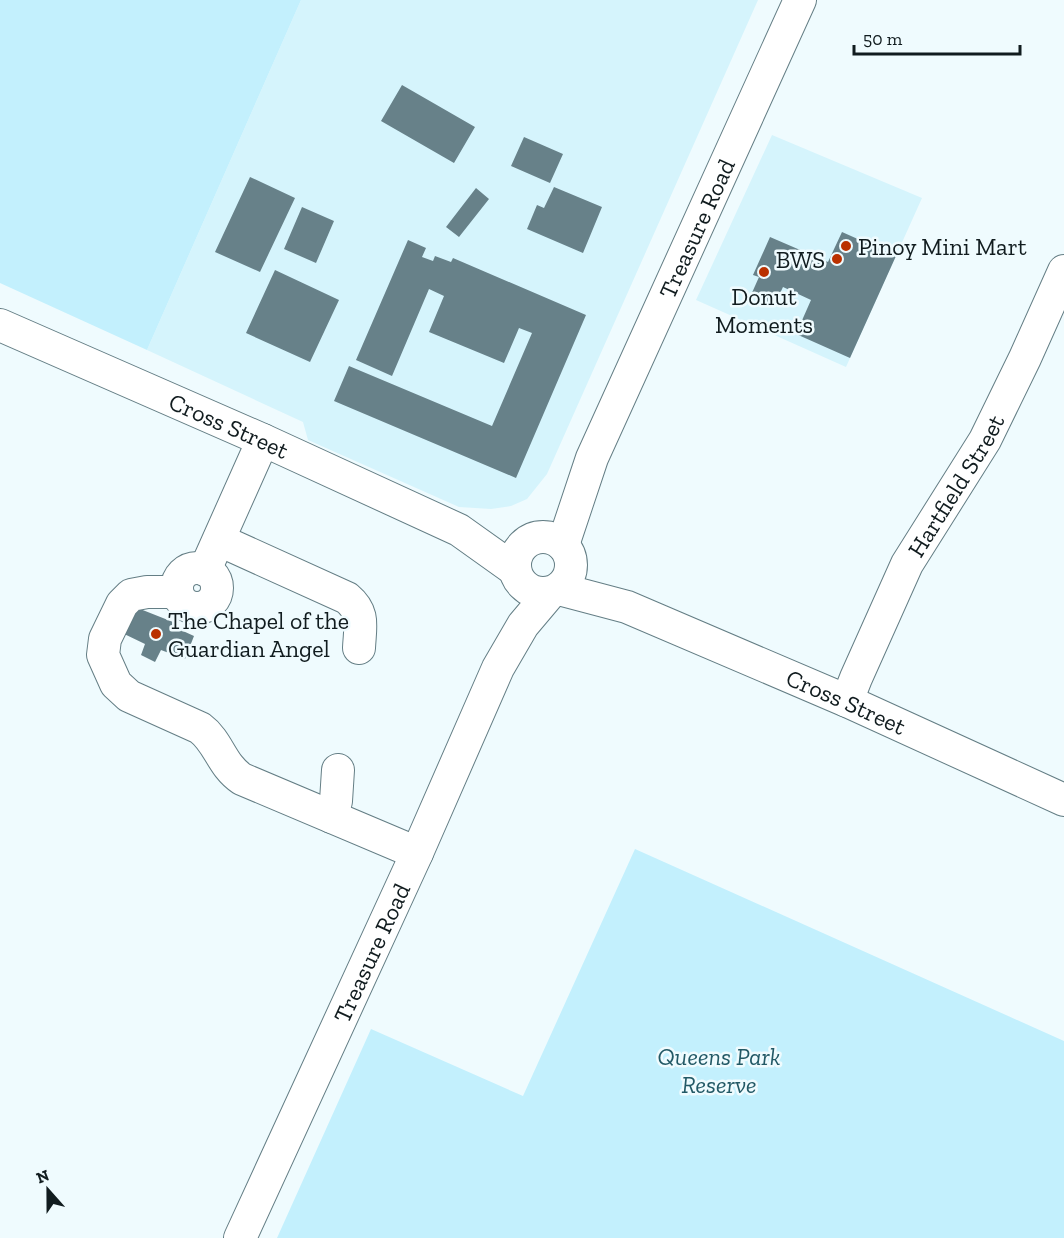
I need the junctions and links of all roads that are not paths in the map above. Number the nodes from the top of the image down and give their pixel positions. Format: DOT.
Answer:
graph roads {
  1 [pos="800,0"];
  2 [pos="1064,271"];
  3 [pos="0,325"];
  4 [pos="263,440"];
  5 [pos="459,530"];
  6 [pos="219,540"];
  7 [pos="552,561"];
  8 [pos="516,574"];
  9 [pos="359,648"];
  10 [pos="498,668"];
  11 [pos="847,701"];
  12 [pos="338,770"];
  13 [pos="1064,800"];
  14 [pos="332,817"];
  15 [pos="417,853"];
  16 [pos="240,1238"];
  1 -- 7 [label="street, Treasure Road"];
  2 -- 11 [label="street, Hartfield Street"];
  3 -- 4 [label="street, Cross Street"];
  4 -- 5 [label="street, Cross Street"];
  4 -- 6 [label="street"];
  5 -- 7 [label="street, Cross Street"];
  5 -- 8 [label="street, Cross Street"];
  6 -- 9 [label="street"];
  6 -- 14 [label="street"];
  7 -- 8 [label="street, Treasure Road"];
  7 -- 8 [label="street, Cross Street"];
  7 -- 10 [label="street, Treasure Road"];
  7 -- 11 [label="street, Cross Street"];
  8 -- 10 [label="street, Treasure Road"];
  10 -- 15 [label="street, Treasure Road"];
  11 -- 13 [label="street, Cross Street"];
  12 -- 14 [label="street"];
  14 -- 15 [label="street"];
  15 -- 16 [label="street, Treasure Road"];
}
